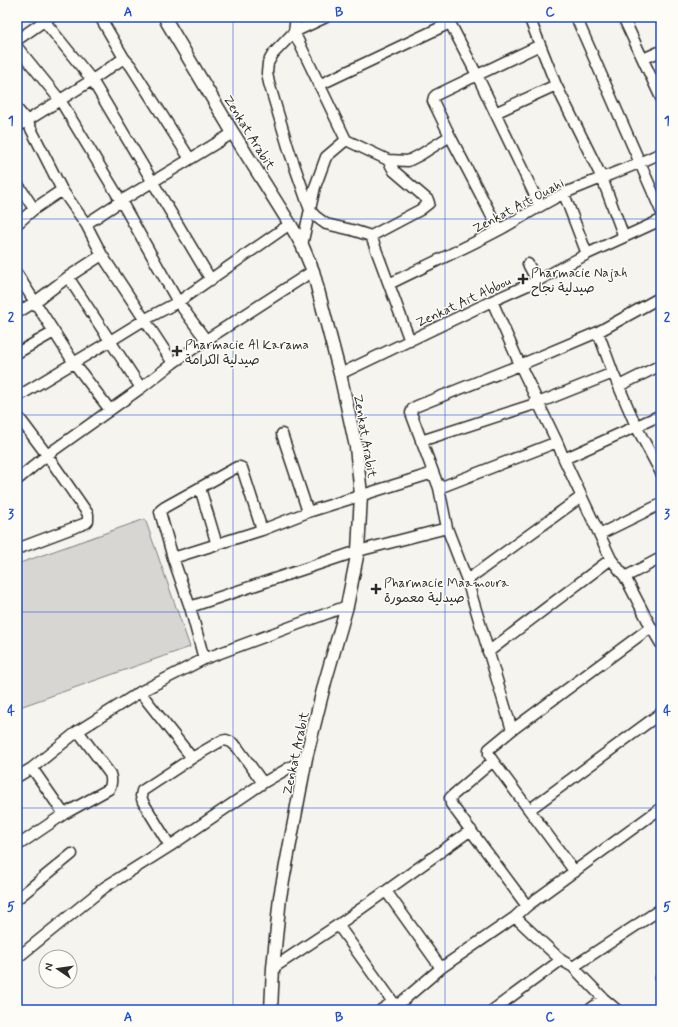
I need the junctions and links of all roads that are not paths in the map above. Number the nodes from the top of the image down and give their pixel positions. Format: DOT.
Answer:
graph roads {
  1 [pos="100,17"];
  2 [pos="296,17"];
  3 [pos="326,17"];
  4 [pos="529,17"];
  5 [pos="576,17"];
  6 [pos="623,17"];
  7 [pos="45,18"];
  8 [pos="165,18"];
  9 [pos="449,20"];
  10 [pos="294,32"];
  11 [pos="17,40"];
  12 [pos="540,45"];
  13 [pos="17,47"];
  14 [pos="661,51"];
  15 [pos="124,58"];
  16 [pos="643,59"];
  17 [pos="477,75"];
  18 [pos="92,80"];
  19 [pos="319,85"];
  20 [pos="556,85"];
  21 [pos="661,98"];
  22 [pos="60,100"];
  23 [pos="17,109"];
  24 [pos="495,113"];
  25 [pos="26,121"];
  26 [pos="17,127"];
  27 [pos="233,133"];
  28 [pos="450,136"];
  29 [pos="346,140"];
  30 [pos="661,153"];
  31 [pos="190,159"];
  32 [pos="388,160"];
  33 [pos="641,163"];
  34 [pos="602,178"];
  35 [pos="152,182"];
  36 [pos="17,183"];
  37 [pos="62,190"];
  38 [pos="564,194"];
  39 [pos="120,201"];
  40 [pos="540,206"];
  41 [pos="34,209"];
  42 [pos="310,210"];
  43 [pos="661,211"];
  44 [pos="661,220"];
  45 [pos="17,224"];
  46 [pos="86,224"];
  47 [pos="290,224"];
  48 [pos="499,230"];
  49 [pos="371,236"];
  50 [pos="624,237"];
  51 [pos="302,245"];
  52 [pos="102,254"];
  53 [pos="587,254"];
  54 [pos="528,264"];
  55 [pos="313,270"];
  56 [pos="17,274"];
  57 [pos="68,277"];
  58 [pos="210,280"];
  59 [pos="537,281"];
  60 [pos="389,284"];
  61 [pos="661,297"];
  62 [pos="492,301"];
  63 [pos="35,302"];
  64 [pos="178,302"];
  65 [pos="17,313"];
  66 [pos="144,320"];
  67 [pos="54,332"];
  68 [pos="598,332"];
  69 [pos="206,340"];
  70 [pos="410,340"];
  71 [pos="110,341"];
  72 [pos="17,353"];
  73 [pos="74,362"];
  74 [pos="173,363"];
  75 [pos="520,365"];
  76 [pos="661,365"];
  77 [pos="613,373"];
  78 [pos="340,374"];
  79 [pos="619,386"];
  80 [pos="141,388"];
  81 [pos="17,397"];
  82 [pos="538,403"];
  83 [pos="110,410"];
  84 [pos="661,415"];
  85 [pos="18,418"];
  86 [pos="636,426"];
  87 [pos="282,434"];
  88 [pos="421,441"];
  89 [pos="557,442"];
  90 [pos="47,455"];
  91 [pos="564,459"];
  92 [pos="433,473"];
  93 [pos="661,473"];
  94 [pos="17,480"];
  95 [pos="200,488"];
  96 [pos="439,488"];
  97 [pos="361,495"];
  98 [pos="581,497"];
  99 [pos="661,504"];
  100 [pos="308,512"];
  101 [pos="447,528"];
  102 [pos="262,530"];
  103 [pos="600,534"];
  104 [pos="217,545"];
  105 [pos="17,549"];
  106 [pos="358,551"];
  107 [pos="173,558"];
  108 [pos="661,558"];
  109 [pos="611,559"];
  110 [pos="625,578"];
  111 [pos="467,580"];
  112 [pos="347,606"];
  113 [pos="190,607"];
  114 [pos="651,628"];
  115 [pos="661,644"];
  116 [pos="488,652"];
  117 [pos="204,659"];
  118 [pos="140,692"];
  119 [pos="661,713"];
  120 [pos="512,730"];
  121 [pos="78,731"];
  122 [pos="192,758"];
  123 [pos="306,758"];
  124 [pos="493,761"];
  125 [pos="32,768"];
  126 [pos="17,777"];
  127 [pos="263,784"];
  128 [pos="661,808"];
  129 [pos="529,810"];
  130 [pos="64,814"];
  131 [pos="471,830"];
  132 [pos="17,846"];
  133 [pos="170,846"];
  134 [pos="72,854"];
  135 [pos="575,872"];
  136 [pos="386,892"];
  137 [pos="17,900"];
  138 [pos="527,906"];
  139 [pos="661,908"];
  140 [pos="515,917"];
  141 [pos="338,925"];
  142 [pos="18,954"];
  143 [pos="561,960"];
  144 [pos="573,967"];
  145 [pos="273,968"];
  146 [pos="441,968"];
  147 [pos="604,999"];
  148 [pos="396,1005"];
  149 [pos="271,1010"];
  150 [pos="381,1010"];
  151 [pos="493,1010"];
  152 [pos="589,1010"];
  153 [pos="617,1010"];
  1 -- 15 [label="street"];
  2 -- 10 [label="street"];
  3 -- 10 [label="street"];
  4 -- 12 [label="street"];
  5 -- 33 [label="street"];
  6 -- 16 [label="street"];
  7 -- 11 [label="street"];
  7 -- 18 [label="street"];
  8 -- 27 [label="street, Zenkat Arabit"];
  9 -- 17 [label="street"];
  9 -- 19 [label="street"];
  10 -- 19 [label="street"];
  10 -- 42 [label="street"];
  12 -- 17 [label="street"];
  12 -- 20 [label="street"];
  13 -- 22 [label="street"];
  14 -- 16 [label="street"];
  15 -- 18 [label="street"];
  15 -- 31 [label="street"];
  16 -- 21 [label="street"];
  17 -- 24 [label="street"];
  17 -- 28 [label="street"];
  18 -- 22 [label="street"];
  18 -- 35 [label="street"];
  19 -- 29 [label="street"];
  20 -- 24 [label="street"];
  20 -- 34 [label="street"];
  22 -- 25 [label="street"];
  22 -- 39 [label="street"];
  23 -- 25 [label="street"];
  24 -- 40 [label="street"];
  25 -- 26 [label="street"];
  25 -- 37 [label="street"];
  27 -- 31 [label="street"];
  27 -- 47 [label="street, Zenkat Arabit"];
  28 -- 32 [label="street"];
  28 -- 48 [label="street"];
  29 -- 32 [label="street"];
  29 -- 42 [label="street"];
  30 -- 33 [label="street, Zenkat Ait Ouahi"];
  31 -- 35 [label="street"];
  32 -- 49 [label="street"];
  33 -- 34 [label="street, Zenkat Ait Ouahi"];
  33 -- 43 [label="street"];
  34 -- 38 [label="street, Zenkat Ait Ouahi"];
  34 -- 50 [label="street"];
  35 -- 39 [label="street"];
  35 -- 58 [label="street"];
  36 -- 41 [label="street"];
  37 -- 41 [label="street"];
  37 -- 46 [label="street"];
  38 -- 40 [label="street, Zenkat Ait Ouahi"];
  38 -- 53 [label="street"];
  39 -- 46 [label="street"];
  39 -- 64 [label="street"];
  40 -- 48 [label="street, Zenkat Ait Ouahi"];
  41 -- 45 [label="street"];
  42 -- 49 [label="street"];
  42 -- 51 [label="street"];
  44 -- 50 [label="street, Zenkat Ait Abbou"];
  46 -- 52 [label="street"];
  47 -- 51 [label="street, Zenkat Arabit"];
  47 -- 58 [label="street"];
  48 -- 60 [label="street, Zenkat Ait Ouahi"];
  49 -- 60 [label="street"];
  50 -- 53 [label="street, Zenkat Ait Abbou"];
  51 -- 55 [label="street, Zenkat Arabit"];
  52 -- 57 [label="street"];
  52 -- 66 [label="street"];
  53 -- 59 [label="street, Zenkat Ait Abbou"];
  54 -- 59 [label="street"];
  55 -- 69 [label="street"];
  55 -- 78 [label="street, Zenkat Arabit"];
  56 -- 63 [label="street"];
  57 -- 63 [label="street"];
  57 -- 71 [label="street"];
  58 -- 64 [label="street"];
  59 -- 62 [label="street, Zenkat Ait Abbou"];
  60 -- 70 [label="street"];
  61 -- 68 [label="street"];
  62 -- 70 [label="street, Zenkat Ait Abbou"];
  62 -- 75 [label="street"];
  63 -- 65 [label="street"];
  63 -- 67 [label="street"];
  64 -- 66 [label="street"];
  64 -- 69 [label="street"];
  66 -- 71 [label="street"];
  66 -- 74 [label="street"];
  67 -- 72 [label="street"];
  67 -- 73 [label="street"];
  68 -- 75 [label="street"];
  68 -- 77 [label="street"];
  69 -- 74 [label="street"];
  70 -- 78 [label="street, Zenkat Ait Abbou"];
  71 -- 73 [label="street"];
  71 -- 80 [label="street"];
  73 -- 81 [label="street"];
  73 -- 83 [label="street"];
  74 -- 80 [label="street"];
  75 -- 82 [label="street"];
  75 -- 88 [label="street"];
  76 -- 79 [label="street"];
  77 -- 79 [label="street"];
  77 -- 82 [label="street"];
  78 -- 97 [label="street, Zenkat Arabit"];
  79 -- 86 [label="street"];
  80 -- 83 [label="street"];
  82 -- 88 [label="street"];
  82 -- 89 [label="street"];
  83 -- 90 [label="street"];
  84 -- 86 [label="street"];
  85 -- 90 [label="street"];
  86 -- 91 [label="street"];
  86 -- 93 [label="street"];
  87 -- 100 [label="street"];
  88 -- 92 [label="street"];
  89 -- 91 [label="street"];
  89 -- 96 [label="street"];
  90 -- 94 [label="street"];
  90 -- 105 [label="street"];
  91 -- 98 [label="street"];
  92 -- 96 [label="street"];
  92 -- 97 [label="street"];
  95 -- 102 [label="street"];
  95 -- 104 [label="street"];
  95 -- 107 [label="street"];
  96 -- 101 [label="street"];
  97 -- 100 [label="street"];
  97 -- 106 [label="street, Zenkat Arabit"];
  98 -- 103 [label="street"];
  98 -- 111 [label="street"];
  99 -- 103 [label="street"];
  100 -- 102 [label="street"];
  101 -- 106 [label="street"];
  101 -- 111 [label="street"];
  102 -- 104 [label="street"];
  103 -- 109 [label="street"];
  104 -- 107 [label="street"];
  106 -- 112 [label="street, Zenkat Arabit"];
  106 -- 113 [label="street"];
  107 -- 113 [label="street"];
  108 -- 110 [label="street"];
  109 -- 110 [label="street"];
  109 -- 116 [label="street"];
  110 -- 114 [label="street"];
  111 -- 116 [label="street"];
  112 -- 117 [label="street"];
  112 -- 123 [label="street, Zenkat Arabit"];
  113 -- 117 [label="street"];
  114 -- 115 [label="street"];
  114 -- 120 [label="street"];
  116 -- 120 [label="street"];
  117 -- 118 [label="street"];
  118 -- 121 [label="street"];
  118 -- 122 [label="street"];
  119 -- 129 [label="street"];
  120 -- 124 [label="street"];
  121 -- 125 [label="street"];
  121 -- 130 [label="street"];
  122 -- 127 [label="street"];
  122 -- 133 [label="street"];
  123 -- 127 [label="street"];
  123 -- 145 [label="street, Zenkat Arabit"];
  124 -- 129 [label="street"];
  124 -- 131 [label="street"];
  125 -- 126 [label="street"];
  125 -- 130 [label="street"];
  127 -- 133 [label="street"];
  128 -- 135 [label="street"];
  129 -- 135 [label="street"];
  130 -- 132 [label="street"];
  131 -- 136 [label="street"];
  131 -- 138 [label="street"];
  133 -- 142 [label="street"];
  134 -- 137 [label="street"];
  135 -- 138 [label="street"];
  136 -- 141 [label="street"];
  136 -- 146 [label="street"];
  138 -- 140 [label="street"];
  139 -- 144 [label="street"];
  140 -- 143 [label="street"];
  140 -- 146 [label="street"];
  141 -- 145 [label="street"];
  141 -- 148 [label="street"];
  143 -- 144 [label="street"];
  143 -- 151 [label="street"];
  144 -- 147 [label="street"];
  145 -- 149 [label="street, Zenkat Arabit"];
  146 -- 148 [label="street"];
  147 -- 152 [label="street"];
  147 -- 153 [label="street"];
  148 -- 150 [label="street"];
}
